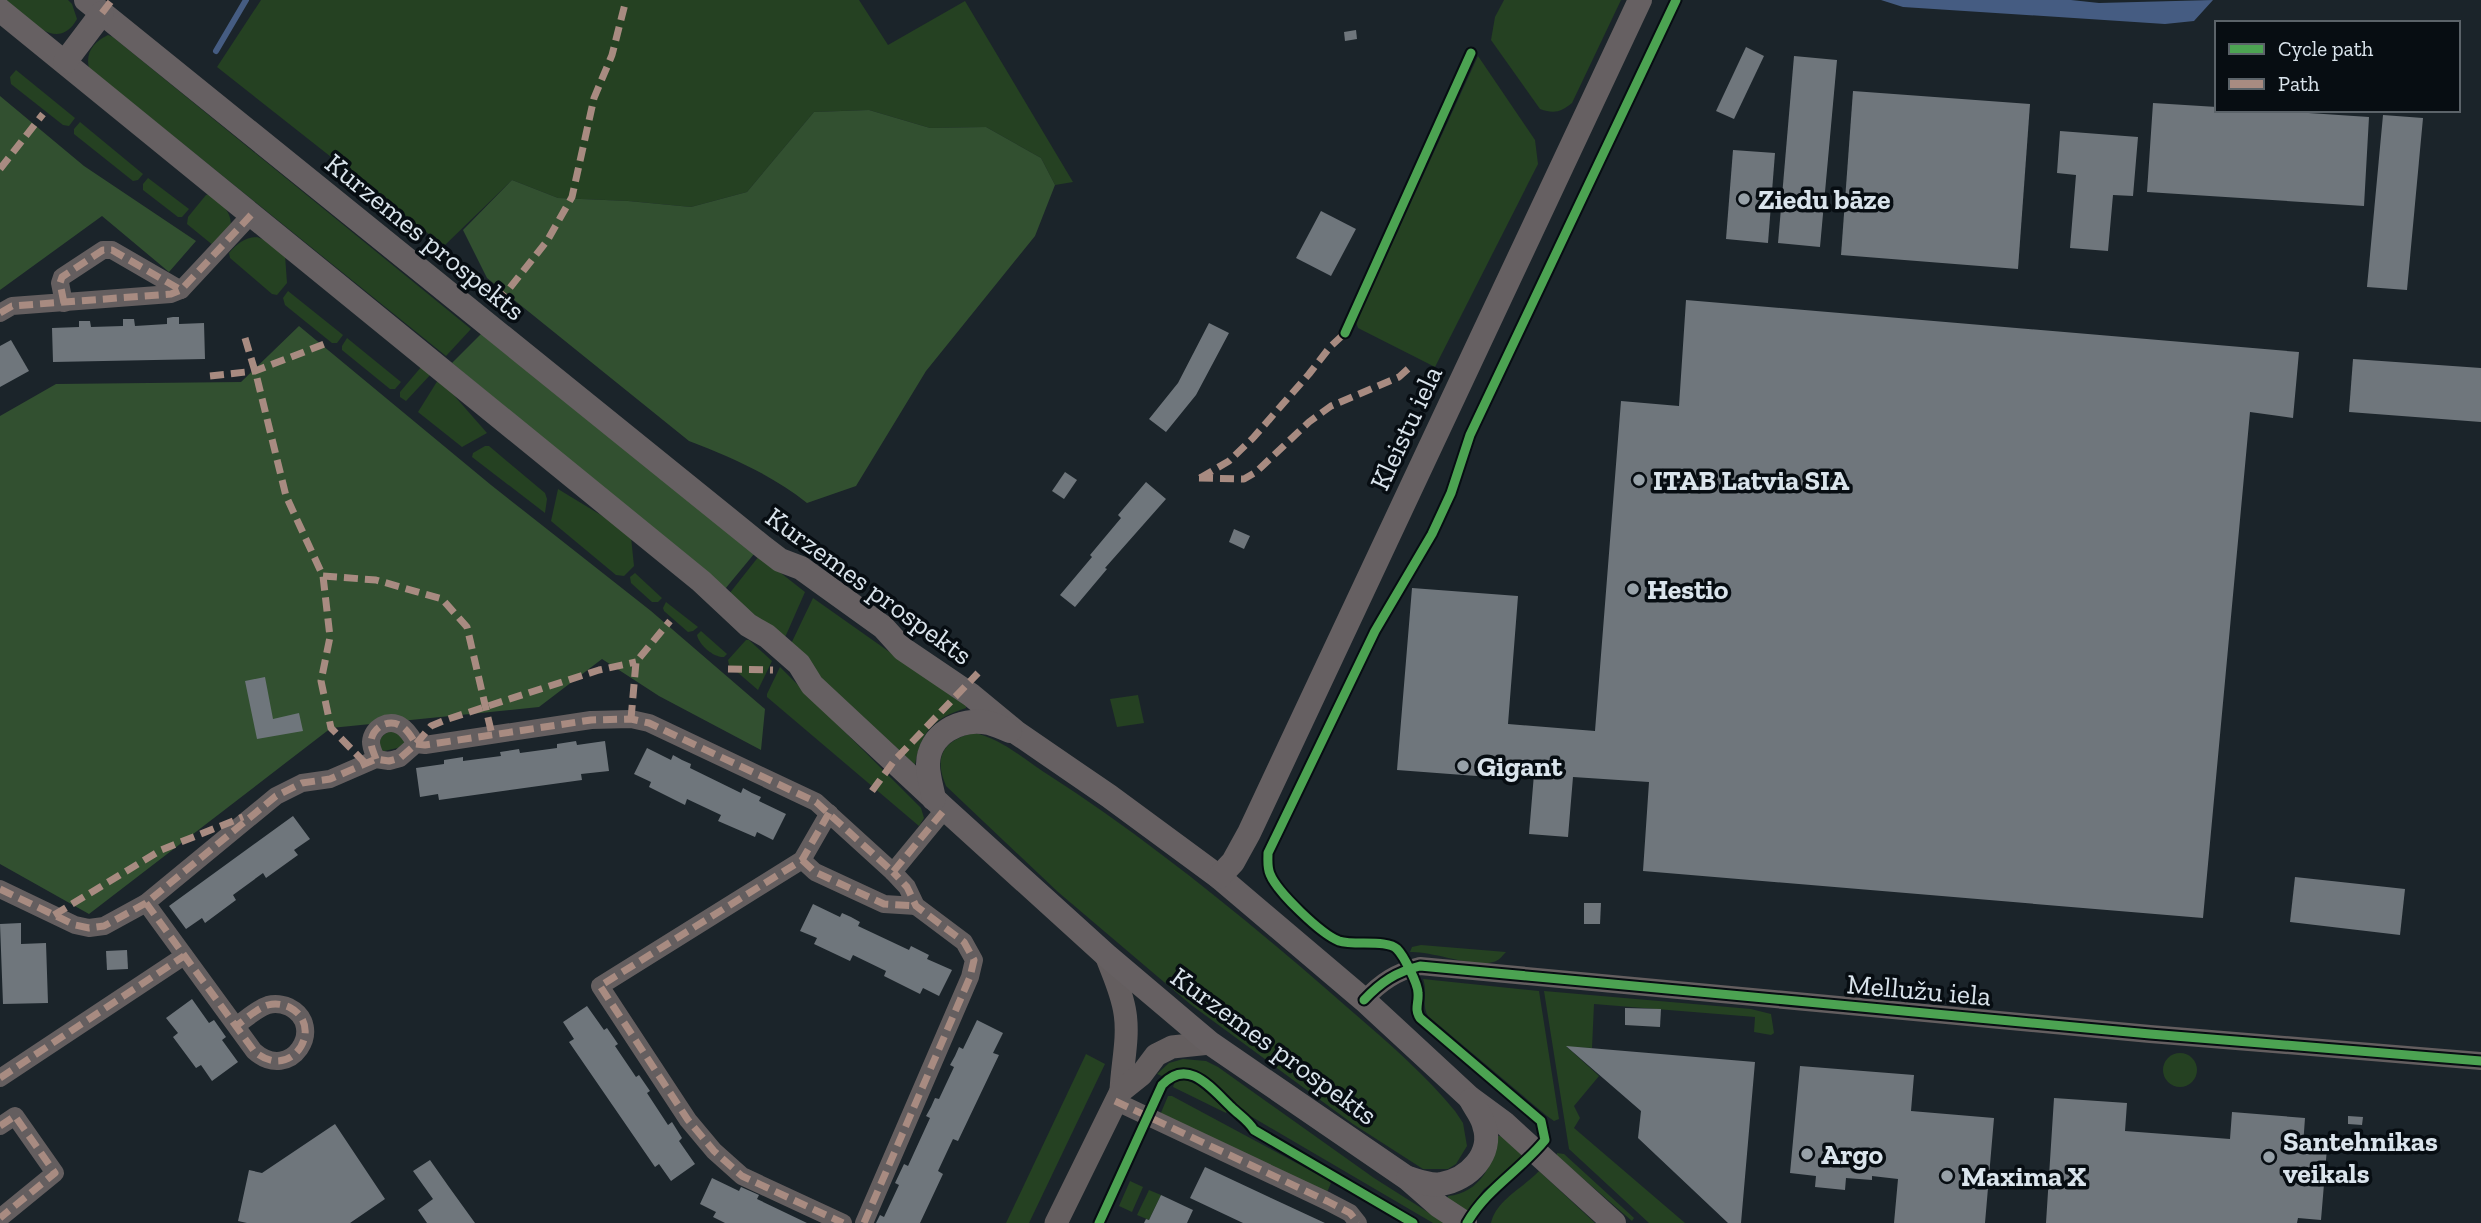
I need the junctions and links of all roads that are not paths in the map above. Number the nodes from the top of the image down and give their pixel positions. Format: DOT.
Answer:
graph roads {
  1 [pos="1640,0"];
  2 [pos="94,7"];
  3 [pos="0,10"];
  4 [pos="65,62"];
  5 [pos="251,215"];
  6 [pos="181,290"];
  7 [pos="64,303"];
  8 [pos="0,313"];
  9 [pos="1017,733"];
  10 [pos="416,744"];
  11 [pos="376,759"];
  12 [pos="940,804"];
  13 [pos="828,813"];
  14 [pos="802,860"];
  15 [pos="893,873"];
  16 [pos="1219,877"];
  17 [pos="0,889"];
  18 [pos="146,903"];
  19 [pos="916,906"];
  20 [pos="1106,955"];
  21 [pos="184,956"];
  22 [pos="1364,1000"];
  23 [pos="236,1026"];
  24 [pos="1210,1042"];
  25 [pos="2481,1061"];
  26 [pos="0,1078"];
  27 [pos="1118,1096"];
  28 [pos="1470,1098"];
  29 [pos="0,1126"];
  30 [pos="1408,1178"];
  31 [pos="0,1218"];
  32 [pos="843,1223"];
  33 [pos="863,1223"];
  34 [pos="1056,1223"];
  35 [pos="1358,1223"];
  36 [pos="1465,1223"];
  37 [pos="1614,1223"];
  1 -- 16 [label="main road, Kleistu iela"];
  2 -- 4 [label="main road"];
  2 -- 9 [label="main road, Kurzemes prospekts"];
  3 -- 4 [label="main road, Kurzemes prospekts"];
  4 -- 5 [label="main road, Kurzemes prospekts"];
  5 -- 6 [label="street"];
  5 -- 12 [label="main road, Kurzemes prospekts"];
  6 -- 7 [label="street"];
  6 -- 7 [label="street"];
  7 -- 8 [label="street"];
  9 -- 12 [label="main road"];
  9 -- 16 [label="main road, Kurzemes prospekts"];
  10 -- 11 [label="street"];
  10 -- 11 [label="street"];
  10 -- 13 [label="street"];
  11 -- 18 [label="street"];
  12 -- 15 [label="street"];
  12 -- 20 [label="main road, Kurzemes prospekts"];
  13 -- 14 [label="street"];
  13 -- 15 [label="street"];
  14 -- 19 [label="street"];
  14 -- 32 [label="street"];
  15 -- 19 [label="street"];
  16 -- 22 [label="main road, Kurzemes prospekts"];
  17 -- 18 [label="street"];
  18 -- 21 [label="street"];
  19 -- 33 [label="street"];
  20 -- 24 [label="main road, Kurzemes prospekts"];
  20 -- 27 [label="street"];
  21 -- 23 [label="street"];
  21 -- 26 [label="street"];
  22 -- 25 [label="street, Mellužu iela"];
  22 -- 28 [label="main road, Kurzemes prospekts"];
  24 -- 27 [label="street"];
  24 -- 30 [label="main road, Kurzemes prospekts"];
  27 -- 34 [label="street"];
  27 -- 35 [label="street"];
  28 -- 30 [label="main road"];
  28 -- 37 [label="main road, Kurzemes prospekts"];
  29 -- 31 [label="street"];
  30 -- 36 [label="main road, Kurzemes prospekts"];
}
